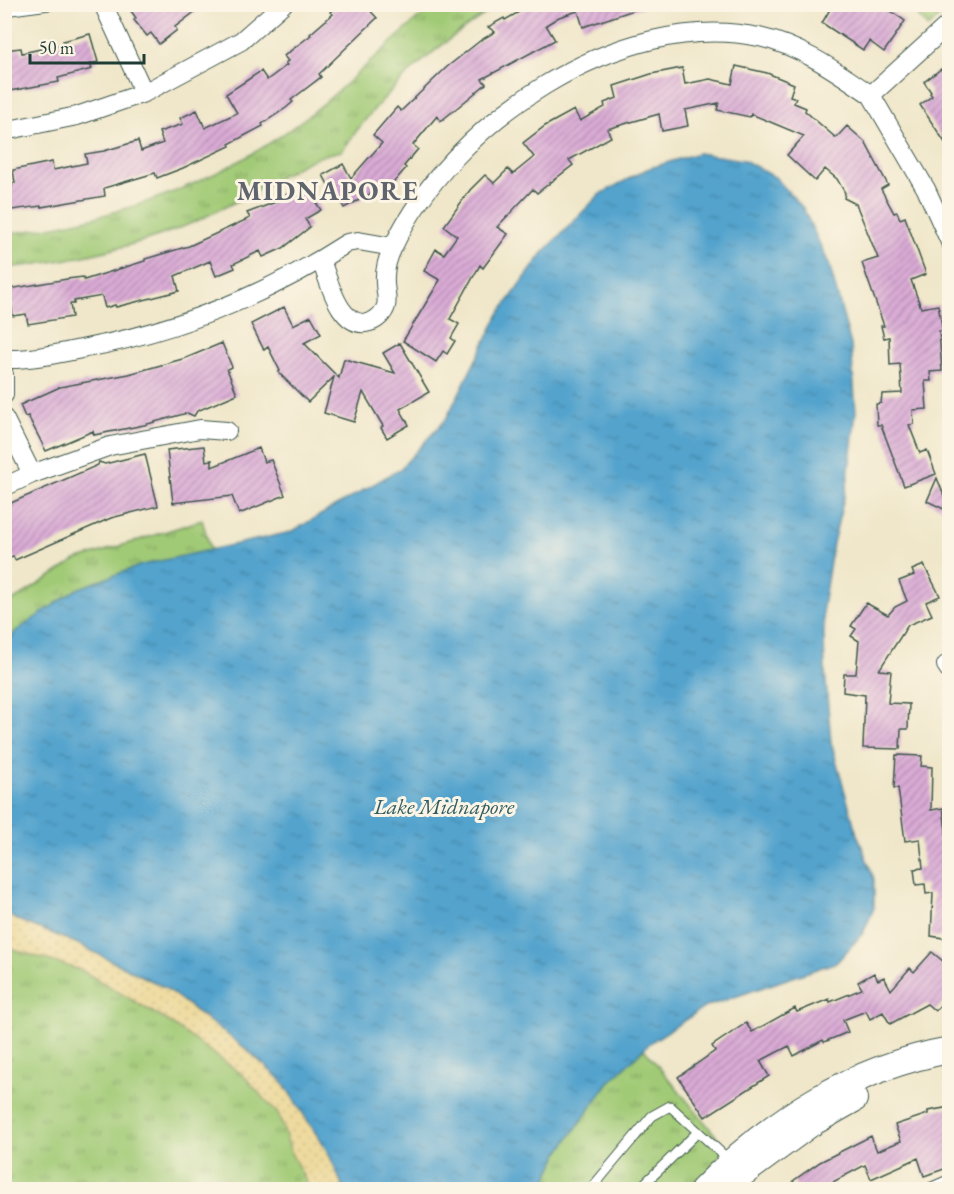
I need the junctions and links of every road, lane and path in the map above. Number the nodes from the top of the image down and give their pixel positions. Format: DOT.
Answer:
graph roads {
  1 [pos="57,4"];
  2 [pos="104,4"];
  3 [pos="283,4"];
  4 [pos="4,11"];
  5 [pos="950,23"];
  6 [pos="144,93"];
  7 [pos="871,95"];
  8 [pos="4,131"];
  9 [pos="950,242"];
  10 [pos="393,247"];
  11 [pos="321,260"];
  12 [pos="4,359"];
  13 [pos="4,374"];
  14 [pos="4,395"];
  15 [pos="4,418"];
  16 [pos="227,431"];
  17 [pos="32,474"];
  18 [pos="4,487"];
  19 [pos="950,1050"];
  20 [pos="950,1067"];
  21 [pos="698,1132"];
  22 [pos="732,1175"];
  23 [pos="950,1179"];
  24 [pos="590,1190"];
  25 [pos="638,1190"];
  26 [pos="703,1190"];
  27 [pos="925,1190"];
  1 -- 4 [label="lane"];
  2 -- 6 [label="street"];
  3 -- 6 [label="street"];
  5 -- 7 [label="street"];
  6 -- 8 [label="street"];
  7 -- 9 [label="street"];
  7 -- 10 [label="street"];
  10 -- 11 [label="street"];
  10 -- 11 [label="street"];
  11 -- 12 [label="street"];
  13 -- 14 [label="street"];
  15 -- 17 [label="street"];
  16 -- 17 [label="street"];
  17 -- 18 [label="street"];
  19 -- 22 [label="street"];
  20 -- 22 [label="street"];
  21 -- 22 [label="lane"];
  21 -- 24 [label="lane"];
  21 -- 25 [label="lane"];
  22 -- 26 [label="street"];
  23 -- 27 [label="lane"];
}
